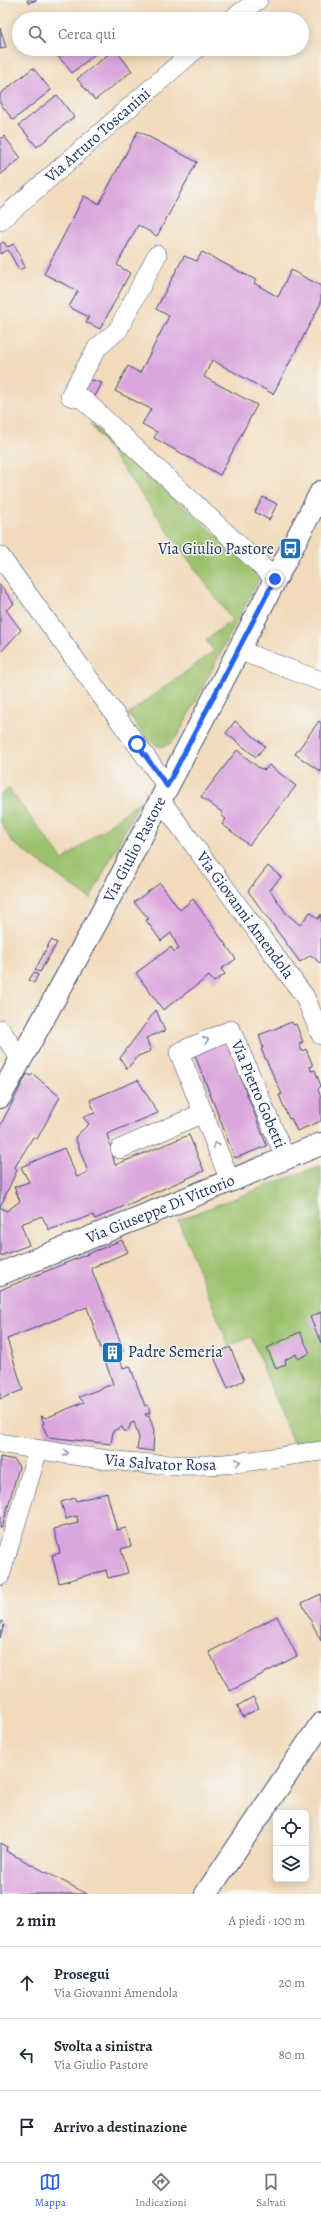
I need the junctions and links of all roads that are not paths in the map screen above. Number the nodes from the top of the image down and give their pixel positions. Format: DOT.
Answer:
graph roads {
  1 [pos="258,0"];
  2 [pos="242,12"];
  3 [pos="188,56"];
  4 [pos="0,221"];
  5 [pos="156,255"];
  6 [pos="321,492"];
  7 [pos="0,556"];
  8 [pos="275,579"];
  9 [pos="238,650"];
  10 [pos="321,681"];
  11 [pos="164,793"];
  12 [pos="0,1029"];
  13 [pos="321,1035"];
  14 [pos="21,1060"];
  15 [pos="0,1097"];
  16 [pos="203,1113"];
  17 [pos="321,1144"];
  18 [pos="120,1149"];
  19 [pos="286,1159"];
  20 [pos="230,1181"];
  21 [pos="0,1274"];
  22 [pos="0,1443"];
  23 [pos="38,1450"];
  24 [pos="321,1450"];
  25 [pos="0,1576"];
  26 [pos="321,1724"];
  27 [pos="206,1894"];
  1 -- 2 [label="street"];
  3 -- 4 [label="street, Via Arturo Toscanini"];
  5 -- 8 [label="street"];
  6 -- 8 [label="street, Via Giulio Pastore"];
  7 -- 11 [label="street, Via Giovanni Amendola"];
  8 -- 9 [label="street, Via Giulio Pastore"];
  9 -- 10 [label="street"];
  9 -- 11 [label="street, Via Giulio Pastore"];
  11 -- 13 [label="street, Via Giovanni Amendola"];
  11 -- 14 [label="street, Via Giulio Pastore"];
  12 -- 14 [label="street"];
  14 -- 15 [label="street, Via Giulio Pastore"];
  16 -- 18 [label="street"];
  16 -- 19 [label="street, Via Pietro Gobetti, one-way"];
  20 -- 16 [label="street, one-way"];
  17 -- 19 [label="street, Via Giuseppe Di Vittorio"];
  19 -- 20 [label="street, Via Giuseppe Di Vittorio"];
  20 -- 21 [label="street, Via Giuseppe Di Vittorio"];
  22 -- 23 [label="street, Via Salvator Rosa"];
  23 -- 24 [label="street, Via Salvator Rosa, one-way"];
  23 -- 25 [label="street"];
  26 -- 27 [label="street"];
}
